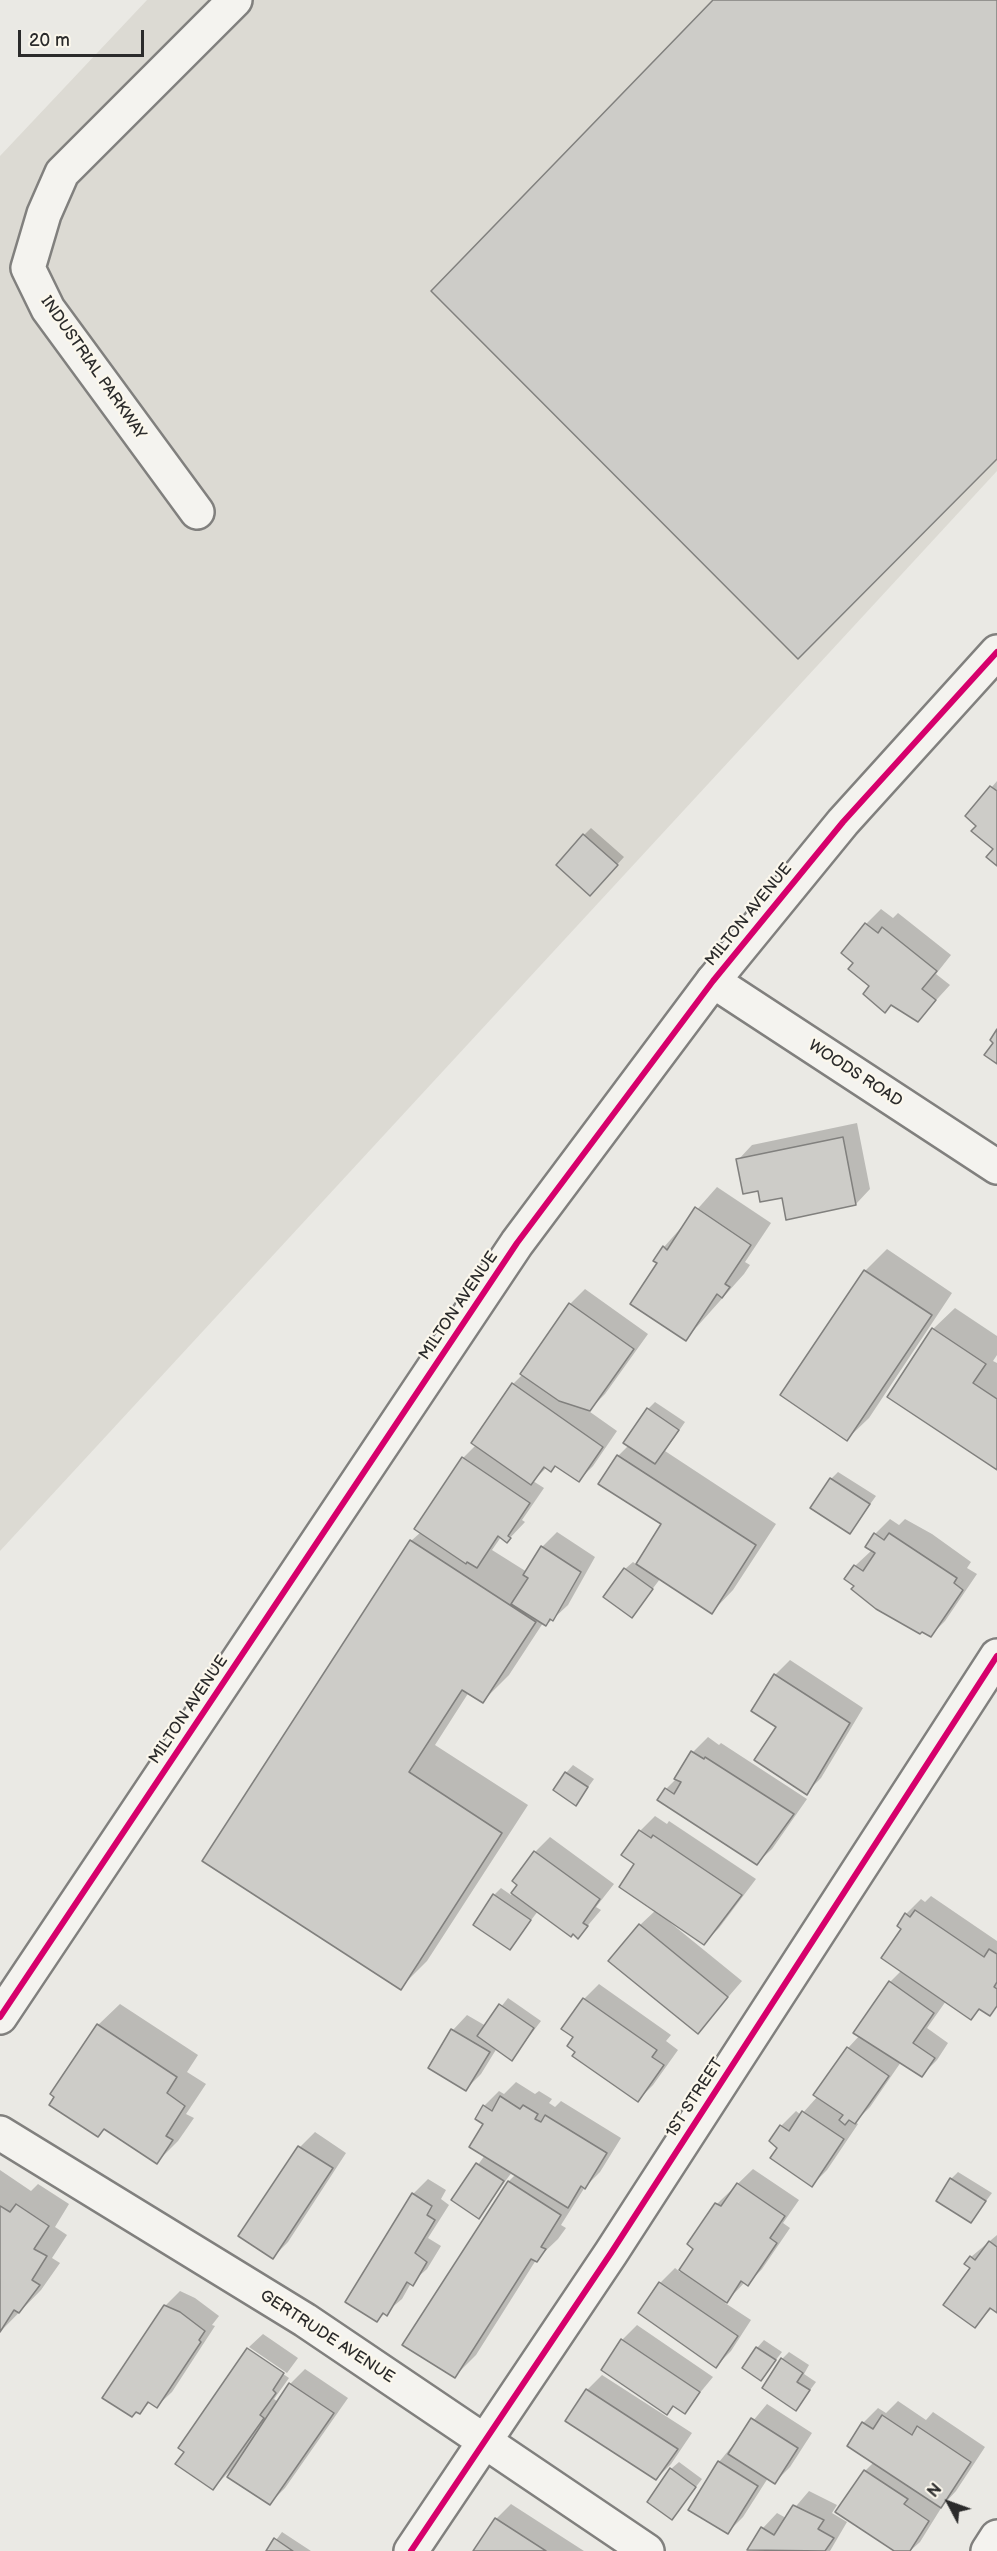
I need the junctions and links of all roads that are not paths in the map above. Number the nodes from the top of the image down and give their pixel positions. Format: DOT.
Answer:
graph roads {
  1 [pos="235,0"];
  2 [pos="197,512"];
  3 [pos="997,652"];
  4 [pos="713,981"];
  5 [pos="997,1167"];
  6 [pos="997,1656"];
  7 [pos="0,2017"];
  8 [pos="0,2133"];
  9 [pos="484,2440"];
  10 [pos="997,2537"];
  11 [pos="411,2551"];
  12 [pos="647,2551"];
  13 [pos="988,2551"];
  1 -- 2 [label="street, INDUSTRIAL PARKWAY"];
  3 -- 4 [label="street, MILTON AVENUE"];
  4 -- 5 [label="street, WOODS ROAD"];
  4 -- 7 [label="street, MILTON AVENUE"];
  6 -- 9 [label="street, 1ST STREET"];
  8 -- 9 [label="street, GERTRUDE AVENUE"];
  9 -- 11 [label="street, 1ST STREET"];
  9 -- 12 [label="street, GERTRUDE AVENUE"];
  10 -- 13 [label="street"];
}
